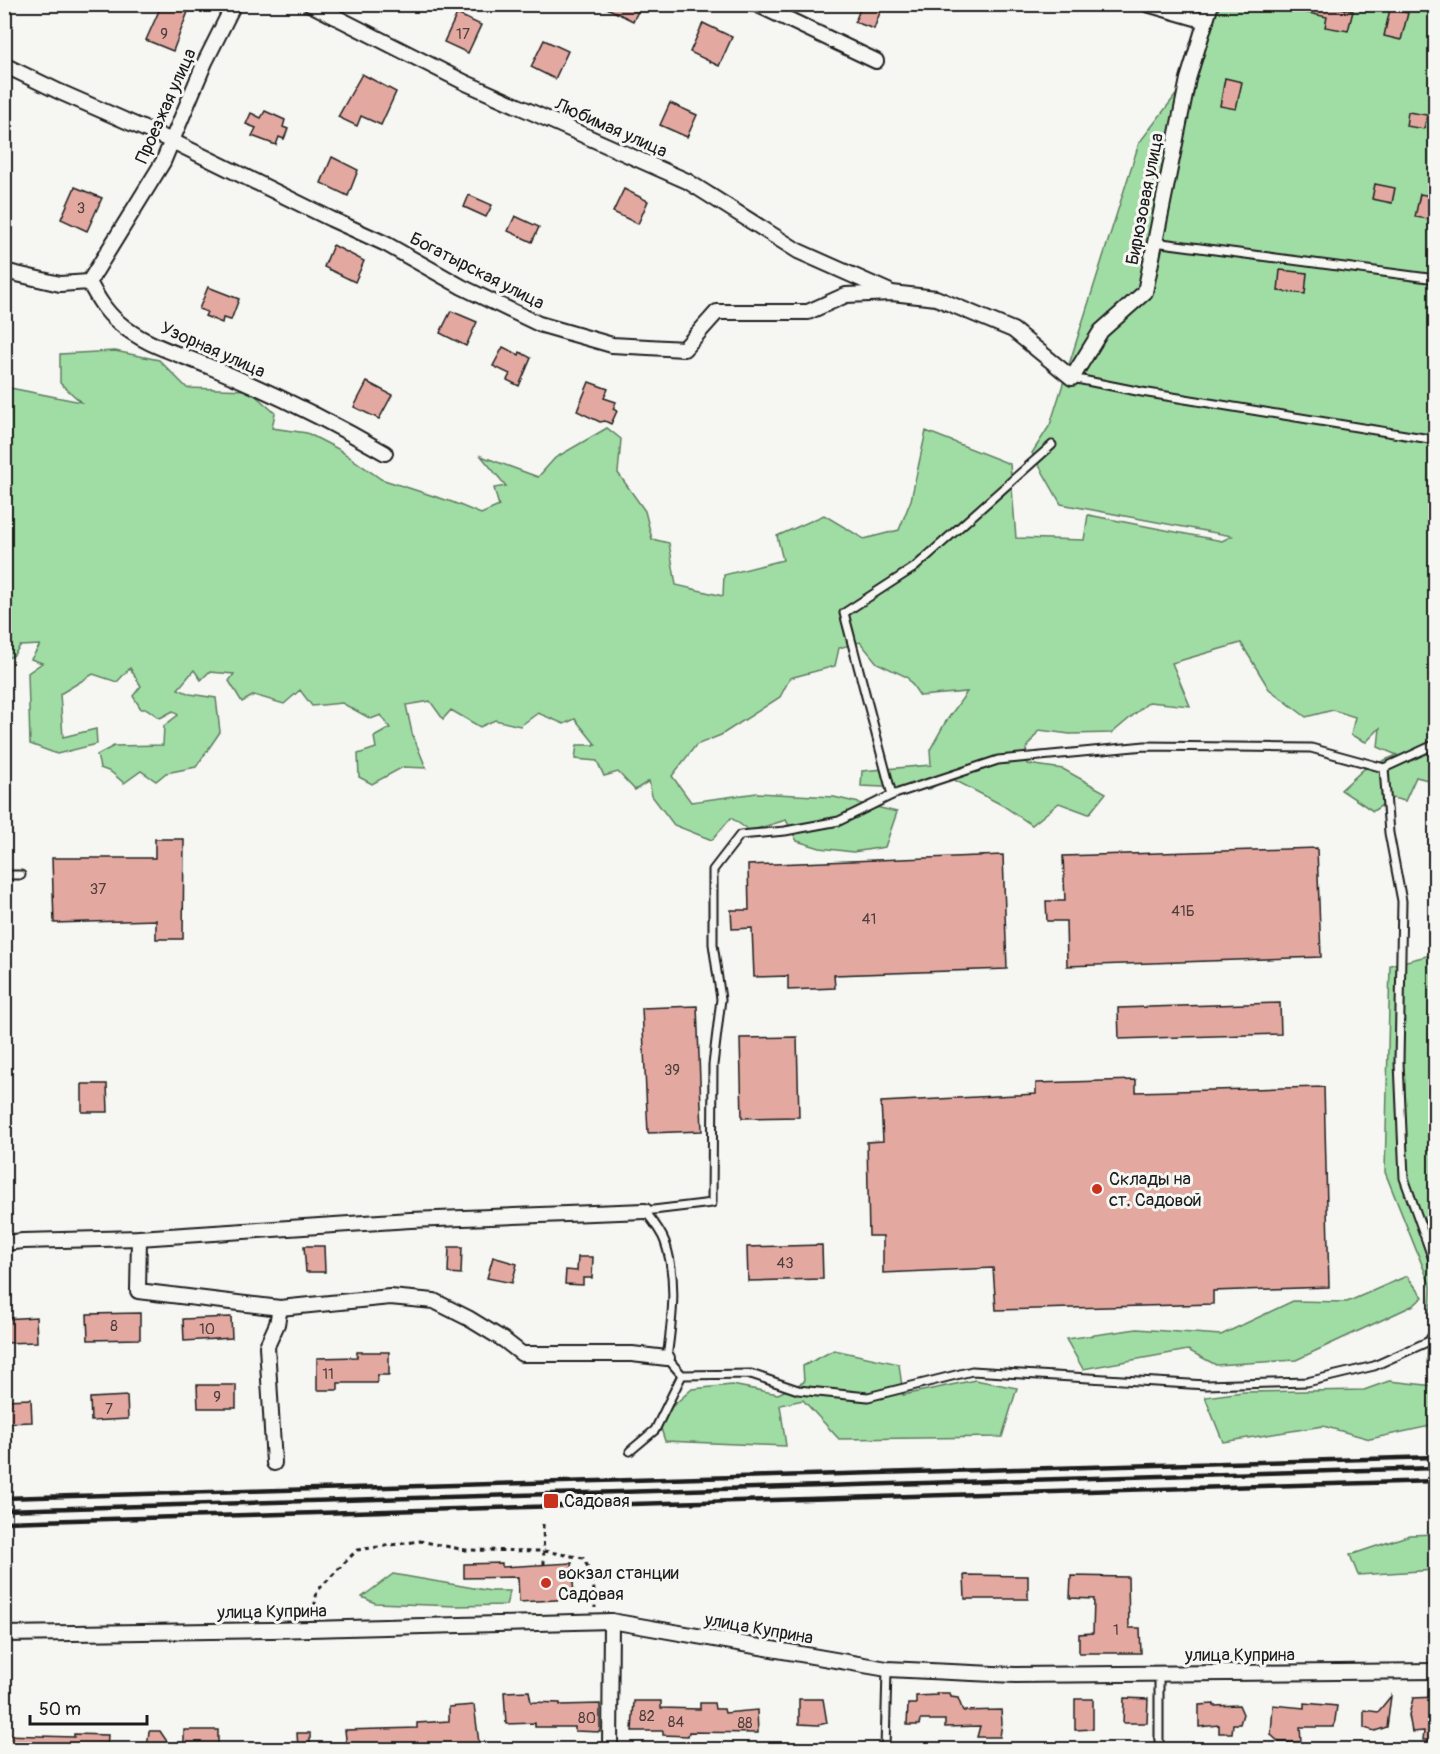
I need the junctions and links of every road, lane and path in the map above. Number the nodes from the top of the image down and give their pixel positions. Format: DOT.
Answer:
graph roads {
  1 [pos="234,4"];
  2 [pos="310,4"];
  3 [pos="756,4"];
  4 [pos="1147,4"];
  5 [pos="1211,4"];
  6 [pos="1418,4"];
  7 [pos="1436,8"];
  8 [pos="1206,21"];
  9 [pos="876,61"];
  10 [pos="4,65"];
  11 [pos="172,141"];
  12 [pos="1154,242"];
  13 [pos="4,271"];
  14 [pos="1436,279"];
  15 [pos="89,282"];
  16 [pos="892,293"];
  17 [pos="1072,378"];
  18 [pos="1436,440"];
  19 [pos="1052,445"];
  20 [pos="385,453"];
  21 [pos="1436,744"];
  22 [pos="1384,768"];
  23 [pos="892,795"];
  24 [pos="4,875"];
  25 [pos="21,875"];
  26 [pos="645,1211"];
  27 [pos="139,1238"];
  28 [pos="4,1243"];
  29 [pos="1436,1268"];
  30 [pos="280,1308"];
  31 [pos="1435,1338"];
  32 [pos="667,1358"];
  33 [pos="682,1375"];
  34 [pos="630,1451"];
  35 [pos="274,1463"];
  36 [pos="543,1524"];
  37 [pos="544,1551"];
  38 [pos="544,1564"];
  39 [pos="595,1621"];
  40 [pos="611,1621"];
  41 [pos="310,1629"];
  42 [pos="4,1634"];
  43 [pos="887,1669"];
  44 [pos="1436,1671"];
  45 [pos="1159,1673"];
  46 [pos="610,1749"];
  47 [pos="885,1749"];
  48 [pos="1159,1749"];
  1 -- 11 [label="street, Проезжая улица"];
  2 -- 16 [label="street, Любимая улица"];
  3 -- 9 [label="street"];
  4 -- 8 [label="street"];
  5 -- 8 [label="street, Бирюзовая улица"];
  6 -- 7 [label="lane"];
  8 -- 12 [label="street, Бирюзовая улица"];
  10 -- 11 [label="street, Богатырская улица"];
  11 -- 15 [label="street, Проезжая улица"];
  11 -- 16 [label="street, Богатырская улица"];
  12 -- 14 [label="lane"];
  12 -- 17 [label="street, Бирюзовая улица"];
  13 -- 15 [label="street"];
  15 -- 20 [label="street, Узорная улица"];
  16 -- 17 [label="street, Богатырская улица"];
  17 -- 18 [label="lane"];
  19 -- 23 [label="lane"];
  21 -- 22 [label="lane"];
  22 -- 23 [label="lane"];
  22 -- 29 [label="lane"];
  23 -- 26 [label="lane"];
  24 -- 25 [label="lane"];
  26 -- 27 [label="street"];
  26 -- 32 [label="lane"];
  27 -- 28 [label="street"];
  27 -- 30 [label="street"];
  30 -- 32 [label="street"];
  30 -- 35 [label="street"];
  31 -- 33 [label="lane"];
  32 -- 33 [label="lane"];
  33 -- 34 [label="lane"];
  36 -- 37 [label="path"];
  37 -- 38 [label="path"];
  37 -- 39 [label="path"];
  37 -- 41 [label="path"];
  39 -- 40 [label="street, улица Куприна"];
  39 -- 41 [label="street, улица Куприна"];
  40 -- 43 [label="street, улица Куприна"];
  40 -- 46 [label="street"];
  41 -- 42 [label="street, улица Куприна"];
  43 -- 45 [label="street, улица Куприна"];
  43 -- 47 [label="lane"];
  44 -- 45 [label="street, улица Куприна"];
  45 -- 48 [label="lane"];
}
